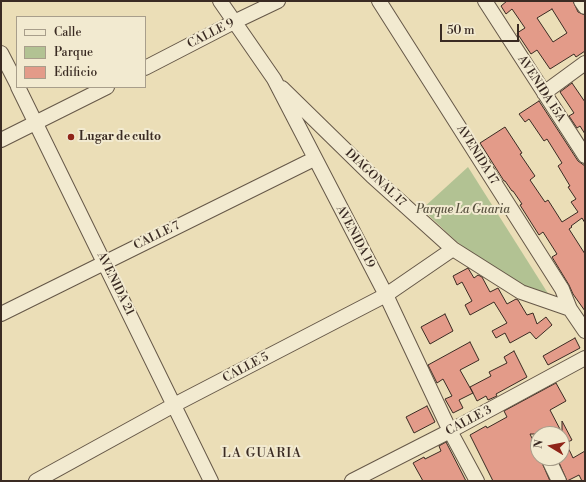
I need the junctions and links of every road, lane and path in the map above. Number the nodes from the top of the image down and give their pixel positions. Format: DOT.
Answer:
graph roads {
  1 [pos="220,1"];
  2 [pos="278,1"];
  3 [pos="379,1"];
  4 [pos="485,1"];
  5 [pos="581,1"];
  6 [pos="585,7"];
  7 [pos="234,22"];
  8 [pos="1,53"];
  9 [pos="585,63"];
  10 [pos="146,67"];
  11 [pos="274,80"];
  12 [pos="16,82"];
  13 [pos="19,88"];
  14 [pos="105,88"];
  15 [pos="544,93"];
  16 [pos="37,123"];
  17 [pos="1,140"];
  18 [pos="585,156"];
  19 [pos="314,159"];
  20 [pos="453,249"];
  21 [pos="104,262"];
  22 [pos="386,295"];
  23 [pos="570,309"];
  24 [pos="1,314"];
  25 [pos="585,331"];
  26 [pos="585,358"];
  27 [pos="174,405"];
  28 [pos="450,431"];
  29 [pos="552,466"];
  30 [pos="36,481"];
  31 [pos="211,481"];
  32 [pos="352,481"];
  33 [pos="477,481"];
  34 [pos="559,481"];
  1 -- 7 [label="street, AVENIDA 19"];
  2 -- 7 [label="street, CALLE 9"];
  3 -- 23 [label="street, AVENIDA 17"];
  4 -- 15 [label="street, AVENIDA 15A"];
  5 -- 6 [label="street"];
  7 -- 10 [label="street, CALLE 9"];
  7 -- 11 [label="street, AVENIDA 19"];
  8 -- 12 [label="street"];
  9 -- 15 [label="street"];
  11 -- 19 [label="street, AVENIDA 19"];
  11 -- 20 [label="street, DIAGONAL 17"];
  13 -- 16 [label="street, AVENIDA 21"];
  14 -- 16 [label="street"];
  15 -- 18 [label="street, AVENIDA 15A"];
  16 -- 17 [label="street"];
  16 -- 21 [label="street, AVENIDA 21"];
  19 -- 21 [label="street, CALLE 7"];
  19 -- 22 [label="street, AVENIDA 19"];
  20 -- 22 [label="street, CALLE 5"];
  20 -- 23 [label="street, DIAGONAL 17"];
  21 -- 24 [label="street, CALLE 7"];
  21 -- 27 [label="street, AVENIDA 21"];
  22 -- 27 [label="street, CALLE 5"];
  22 -- 28 [label="street, AVENIDA 19"];
  23 -- 25 [label="street, AVENIDA 17"];
  26 -- 28 [label="street, CALLE 3"];
  27 -- 30 [label="street, CALLE 5"];
  27 -- 31 [label="street, AVENIDA 21"];
  28 -- 32 [label="street, CALLE 3"];
  28 -- 33 [label="street, AVENIDA 19"];
  29 -- 34 [label="street"];
}
